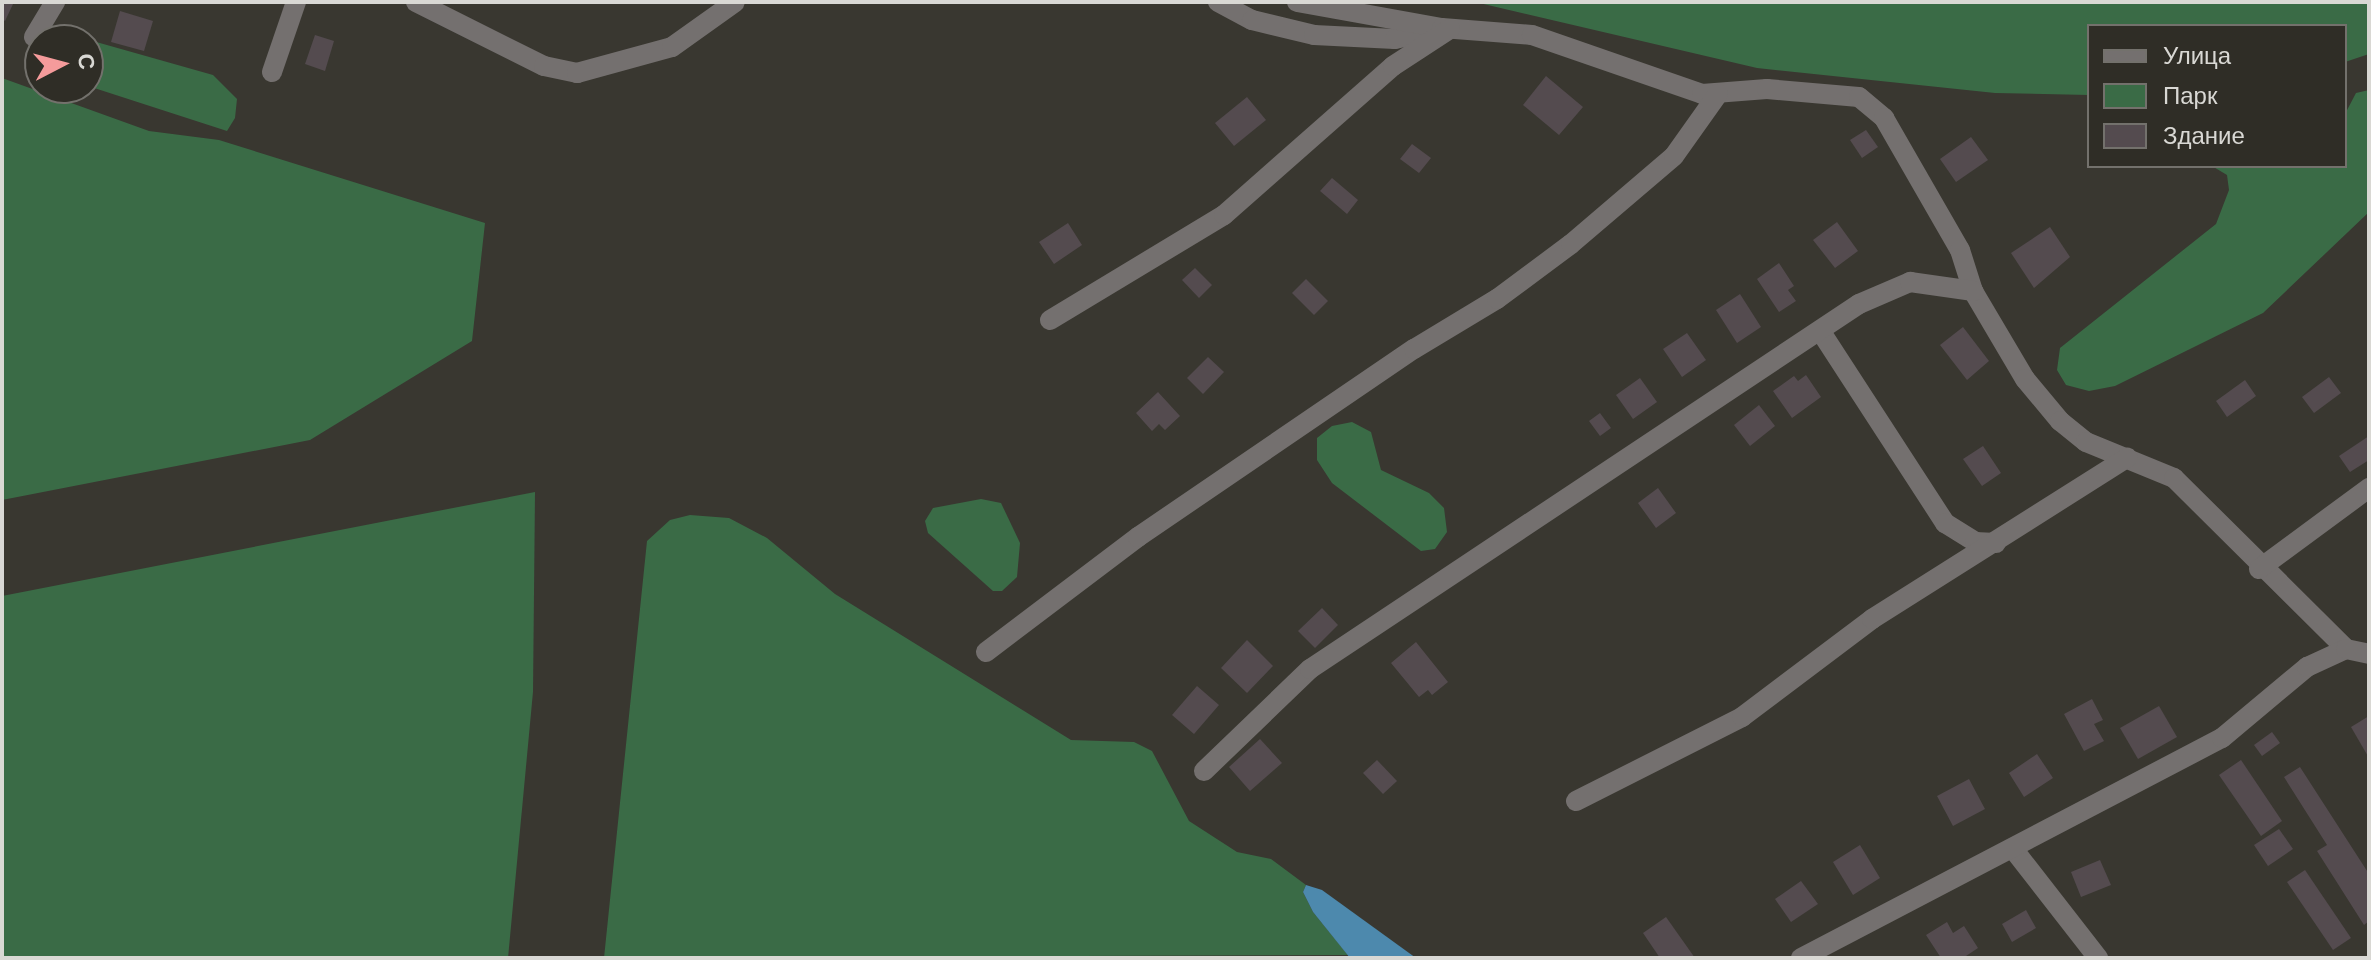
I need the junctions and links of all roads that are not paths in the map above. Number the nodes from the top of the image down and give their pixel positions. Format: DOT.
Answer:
graph roads {
  1 [pos="55,2"];
  2 [pos="296,2"];
  3 [pos="416,2"];
  4 [pos="735,2"];
  5 [pos="1218,2"];
  6 [pos="1297,2"];
  7 [pos="42,24"];
  8 [pos="1446,28"];
  9 [pos="272,72"];
  10 [pos="1718,94"];
  11 [pos="1973,291"];
  12 [pos="1050,320"];
  13 [pos="1821,332"];
  14 [pos="2127,458"];
  15 [pos="2369,488"];
  16 [pos="1996,543"];
  17 [pos="2259,569"];
  18 [pos="2346,649"];
  19 [pos="986,652"];
  20 [pos="2369,654"];
  21 [pos="1204,771"];
  22 [pos="1576,801"];
  23 [pos="2014,850"];
  24 [pos="1801,958"];
  25 [pos="2098,958"];
  1 -- 7 [label="street"];
  2 -- 9 [label="street"];
  3 -- 4 [label="street"];
  5 -- 8 [label="street"];
  6 -- 8 [label="street"];
  8 -- 10 [label="street"];
  8 -- 12 [label="street"];
  10 -- 11 [label="street"];
  10 -- 19 [label="street"];
  11 -- 13 [label="street"];
  11 -- 14 [label="street"];
  13 -- 16 [label="street"];
  13 -- 21 [label="street"];
  14 -- 16 [label="street"];
  14 -- 17 [label="street"];
  15 -- 17 [label="street"];
  16 -- 22 [label="street"];
  17 -- 18 [label="street"];
  18 -- 20 [label="street"];
  18 -- 23 [label="street"];
  23 -- 24 [label="street"];
  23 -- 25 [label="street"];
}
